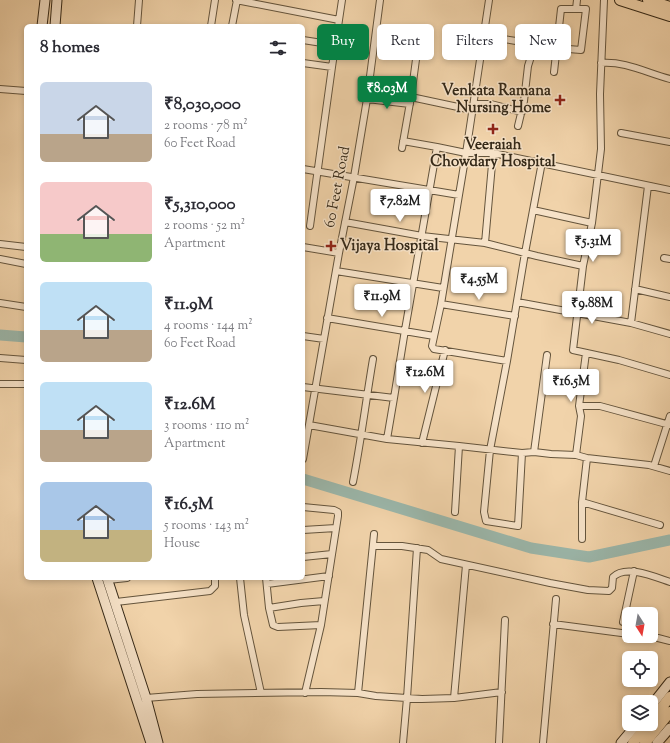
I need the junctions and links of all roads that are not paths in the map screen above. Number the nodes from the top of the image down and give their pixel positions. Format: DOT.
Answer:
graph roads {
  1 [pos="45,0"];
  2 [pos="57,0"];
  3 [pos="139,0"];
  4 [pos="215,0"];
  5 [pos="237,0"];
  6 [pos="342,0"];
  7 [pos="380,0"];
  8 [pos="489,0"];
  9 [pos="577,0"];
  10 [pos="604,0"];
  11 [pos="620,0"];
  12 [pos="648,0"];
  13 [pos="670,8"];
  14 [pos="576,9"];
  15 [pos="670,16"];
  16 [pos="339,20"];
  17 [pos="42,24"];
  18 [pos="55,24"];
  19 [pos="137,24"];
  20 [pos="211,24"];
  21 [pos="232,24"];
  22 [pos="338,24"];
  23 [pos="486,24"];
  24 [pos="559,24"];
  25 [pos="305,40"];
  26 [pos="507,40"];
  27 [pos="317,42"];
  28 [pos="571,49"];
  29 [pos="333,60"];
  30 [pos="416,60"];
  31 [pos="480,60"];
  32 [pos="555,60"];
  33 [pos="305,63"];
  34 [pos="602,63"];
  35 [pos="332,68"];
  36 [pos="554,72"];
  37 [pos="670,79"];
  38 [pos="0,89"];
  39 [pos="24,91"];
  40 [pos="411,97"];
  41 [pos="367,98"];
  42 [pos="410,104"];
  43 [pos="473,107"];
  44 [pos="522,112"];
  45 [pos="518,126"];
  46 [pos="622,133"];
  47 [pos="403,141"];
  48 [pos="670,142"];
  49 [pos="437,147"];
  50 [pos="402,148"];
  51 [pos="466,153"];
  52 [pos="493,153"];
  53 [pos="542,162"];
  54 [pos="305,169"];
  55 [pos="317,171"];
  56 [pos="598,174"];
  57 [pos="354,177"];
  58 [pos="648,186"];
  59 [pos="431,190"];
  60 [pos="670,190"];
  61 [pos="459,195"];
  62 [pos="533,210"];
  63 [pos="345,222"];
  64 [pos="592,223"];
  65 [pos="310,226"];
  66 [pos="422,236"];
  67 [pos="452,239"];
  68 [pos="485,243"];
  69 [pos="0,244"];
  70 [pos="24,247"];
  71 [pos="305,247"];
  72 [pos="339,253"];
  73 [pos="525,253"];
  74 [pos="0,259"];
  75 [pos="24,264"];
  76 [pos="583,266"];
  77 [pos="336,271"];
  78 [pos="413,284"];
  79 [pos="443,288"];
  80 [pos="635,289"];
  81 [pos="670,297"];
  82 [pos="517,302"];
  83 [pos="0,304"];
  84 [pos="441,304"];
  85 [pos="24,307"];
  86 [pos="577,313"];
  87 [pos="515,316"];
  88 [pos="327,318"];
  89 [pos="631,323"];
  90 [pos="405,330"];
  91 [pos="670,334"];
  92 [pos="305,336"];
  93 [pos="434,336"];
  94 [pos="324,339"];
  95 [pos="445,350"];
  96 [pos="586,353"];
  97 [pos="547,355"];
  98 [pos="0,358"];
  99 [pos="373,359"];
  100 [pos="24,360"];
  101 [pos="507,361"];
  102 [pos="670,375"];
  103 [pos="0,384"];
  104 [pos="24,384"];
  105 [pos="305,387"];
  106 [pos="316,388"];
  107 [pos="367,394"];
  108 [pos="394,398"];
  109 [pos="579,406"];
  110 [pos="670,416"];
  111 [pos="309,425"];
  112 [pos="669,425"];
  113 [pos="362,436"];
  114 [pos="387,439"];
  115 [pos="422,442"];
  116 [pos="459,446"];
  117 [pos="305,448"];
  118 [pos="490,450"];
  119 [pos="534,452"];
  120 [pos="522,453"];
  121 [pos="576,455"];
  122 [pos="587,458"];
  123 [pos="654,466"];
  124 [pos="670,471"];
  125 [pos="353,482"];
  126 [pos="582,502"];
  127 [pos="305,508"];
  128 [pos="455,512"];
  129 [pos="660,525"];
  130 [pos="336,528"];
  131 [pos="305,530"];
  132 [pos="374,534"];
  133 [pos="582,539"];
  134 [pos="373,546"];
  135 [pos="417,548"];
  136 [pos="332,554"];
  137 [pos="305,556"];
  138 [pos="466,564"];
  139 [pos="634,571"];
  140 [pos="329,576"];
  141 [pos="305,578"];
  142 [pos="99,580"];
  143 [pos="108,580"];
  144 [pos="215,580"];
  145 [pos="240,580"];
  146 [pos="279,580"];
  147 [pos="266,581"];
  148 [pos="670,582"];
  149 [pos="556,599"];
  150 [pos="324,600"];
  151 [pos="116,602"];
  152 [pos="626,607"];
  153 [pos="269,608"];
  154 [pos="505,620"];
  155 [pos="554,624"];
  156 [pos="320,625"];
  157 [pos="622,633"];
  158 [pos="658,638"];
  159 [pos="670,641"];
  160 [pos="670,682"];
  161 [pos="502,692"];
  162 [pos="261,693"];
  163 [pos="305,693"];
  164 [pos="358,693"];
  165 [pos="658,697"];
  166 [pos="670,697"];
  167 [pos="146,698"];
  168 [pos="407,698"];
  169 [pos="454,698"];
  170 [pos="658,712"];
  171 [pos="670,712"];
  172 [pos="670,728"];
  173 [pos="630,731"];
  174 [pos="657,736"];
  175 [pos="151,743"];
  176 [pos="158,743"];
  177 [pos="403,743"];
  178 [pos="499,743"];
  179 [pos="543,743"];
  180 [pos="621,743"];
  181 [pos="633,743"];
  182 [pos="645,743"];
  1 -- 17 [label="main road"];
  2 -- 18 [label="main road"];
  3 -- 19 [label="street"];
  4 -- 20 [label="street"];
  5 -- 16 [label="street"];
  5 -- 21 [label="street"];
  6 -- 16 [label="street"];
  7 -- 41 [label="street, 60 Feet Road"];
  8 -- 23 [label="street"];
  9 -- 14 [label="street"];
  10 -- 34 [label="street"];
  11 -- 15 [label="main road"];
  12 -- 13 [label="main road"];
  14 -- 24 [label="street"];
  14 -- 28 [label="street"];
  16 -- 22 [label="street"];
  25 -- 27 [label="street"];
  26 -- 44 [label="street"];
  29 -- 35 [label="street"];
  30 -- 40 [label="street"];
  31 -- 43 [label="street"];
  32 -- 36 [label="street"];
  33 -- 35 [label="street"];
  34 -- 37 [label="street"];
  34 -- 56 [label="street"];
  35 -- 55 [label="street"];
  38 -- 39 [label="street"];
  40 -- 42 [label="street"];
  40 -- 43 [label="street"];
  41 -- 42 [label="street"];
  41 -- 57 [label="street, 60 Feet Road"];
  42 -- 47 [label="street"];
  43 -- 44 [label="street"];
  43 -- 51 [label="street"];
  44 -- 45 [label="street"];
  46 -- 48 [label="street"];
  47 -- 49 [label="street"];
  47 -- 50 [label="street"];
  49 -- 51 [label="street"];
  49 -- 59 [label="street"];
  51 -- 52 [label="street"];
  51 -- 61 [label="street"];
  52 -- 53 [label="street"];
  52 -- 68 [label="street"];
  53 -- 56 [label="street"];
  53 -- 62 [label="street"];
  54 -- 55 [label="street"];
  55 -- 57 [label="street"];
  55 -- 65 [label="street"];
  56 -- 58 [label="street"];
  56 -- 64 [label="street"];
  57 -- 59 [label="street"];
  57 -- 63 [label="street, 60 Feet Road"];
  58 -- 60 [label="street"];
  58 -- 80 [label="street"];
  59 -- 61 [label="street"];
  59 -- 66 [label="street"];
  61 -- 67 [label="street"];
  62 -- 64 [label="street"];
  62 -- 73 [label="street"];
  63 -- 66 [label="street"];
  63 -- 72 [label="street, 60 Feet Road"];
  64 -- 76 [label="street"];
  66 -- 67 [label="street"];
  66 -- 78 [label="street"];
  67 -- 68 [label="street"];
  67 -- 79 [label="street"];
  68 -- 73 [label="street"];
  69 -- 70 [label="street"];
  71 -- 72 [label="street"];
  72 -- 77 [label="street, 60 Feet Road"];
  73 -- 76 [label="street"];
  73 -- 82 [label="street"];
  74 -- 75 [label="street"];
  76 -- 86 [label="street"];
  77 -- 78 [label="street"];
  77 -- 88 [label="street, 60 Feet Road"];
  78 -- 79 [label="street"];
  78 -- 90 [label="street"];
  79 -- 84 [label="street"];
  80 -- 81 [label="street"];
  80 -- 89 [label="street"];
  82 -- 86 [label="street"];
  82 -- 87 [label="street"];
  83 -- 85 [label="street"];
  84 -- 87 [label="street"];
  84 -- 93 [label="street"];
  86 -- 89 [label="street"];
  86 -- 96 [label="street"];
  87 -- 101 [label="street"];
  88 -- 90 [label="street"];
  88 -- 94 [label="street, 60 Feet Road"];
  89 -- 91 [label="street"];
  90 -- 93 [label="street"];
  90 -- 108 [label="street"];
  92 -- 94 [label="street"];
  93 -- 95 [label="street"];
  94 -- 106 [label="street, 60 Feet Road"];
  95 -- 101 [label="street"];
  95 -- 115 [label="street"];
  96 -- 102 [label="street"];
  96 -- 109 [label="street"];
  97 -- 119 [label="street"];
  98 -- 100 [label="street"];
  99 -- 107 [label="street"];
  101 -- 118 [label="street"];
  103 -- 104 [label="street"];
  105 -- 106 [label="street"];
  106 -- 107 [label="street"];
  106 -- 111 [label="street, 60 Feet Road"];
  107 -- 108 [label="street"];
  107 -- 113 [label="street"];
  108 -- 114 [label="street"];
  109 -- 112 [label="street"];
  109 -- 121 [label="street"];
  110 -- 112 [label="street"];
  111 -- 113 [label="street"];
  111 -- 117 [label="street, 60 Feet Road"];
  112 -- 123 [label="street"];
  113 -- 114 [label="street"];
  113 -- 125 [label="street"];
  114 -- 115 [label="street"];
  115 -- 116 [label="street"];
  116 -- 118 [label="street"];
  116 -- 128 [label="street"];
  118 -- 120 [label="street"];
  118 -- 120 [label="street"];
  119 -- 120 [label="street"];
  119 -- 121 [label="street"];
  121 -- 122 [label="street"];
  122 -- 123 [label="street"];
  122 -- 126 [label="street"];
  123 -- 124 [label="street"];
  126 -- 129 [label="street"];
  126 -- 133 [label="street"];
  127 -- 130 [label="street"];
  130 -- 131 [label="street"];
  130 -- 136 [label="street"];
  132 -- 134 [label="street"];
  134 -- 135 [label="street"];
  134 -- 164 [label="street"];
  135 -- 138 [label="street"];
  135 -- 168 [label="street"];
  136 -- 137 [label="street"];
  136 -- 140 [label="street"];
  138 -- 139 [label="street"];
  138 -- 169 [label="street"];
  139 -- 148 [label="street"];
  139 -- 152 [label="street"];
  140 -- 141 [label="street"];
  140 -- 150 [label="street"];
  142 -- 175 [label="main road"];
  143 -- 151 [label="main road"];
  144 -- 151 [label="street"];
  145 -- 162 [label="street"];
  146 -- 147 [label="street"];
  147 -- 153 [label="street"];
  149 -- 155 [label="street"];
  150 -- 153 [label="street"];
  150 -- 156 [label="street"];
  151 -- 167 [label="main road"];
  153 -- 156 [label="street"];
  154 -- 161 [label="street"];
  155 -- 157 [label="street"];
  155 -- 179 [label="street"];
  156 -- 163 [label="street"];
  158 -- 159 [label="street"];
  160 -- 165 [label="main road"];
  161 -- 169 [label="street"];
  161 -- 178 [label="street"];
  162 -- 163 [label="street"];
  162 -- 167 [label="street"];
  163 -- 164 [label="street"];
  164 -- 168 [label="street"];
  166 -- 170 [label="main road"];
  167 -- 176 [label="main road"];
  168 -- 169 [label="street"];
  168 -- 177 [label="street"];
  171 -- 174 [label="main road"];
  172 -- 174 [label="main road"];
  173 -- 180 [label="main road"];
  174 -- 181 [label="main road"];
  174 -- 182 [label="main road"];
}
